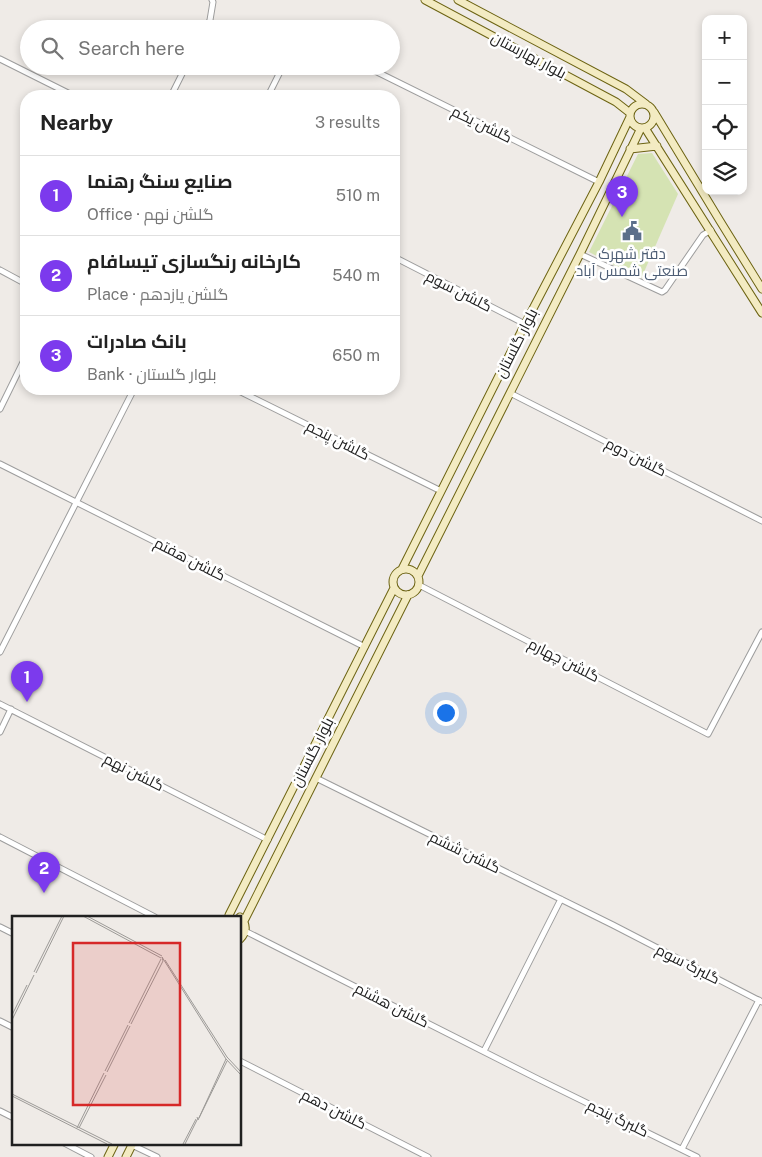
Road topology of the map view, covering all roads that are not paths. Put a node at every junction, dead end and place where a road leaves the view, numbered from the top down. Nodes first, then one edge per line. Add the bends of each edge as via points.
1 (212, 0) edge
2 (425, 0) edge
3 (458, 0) edge
4 (210, 20) edge
5 (0, 59) edge
6 (20, 69) edge
7 (32, 75) edge
8 (182, 75) edge
9 (278, 75) edge
10 (383, 75) edge
11 (62, 90) edge
12 (174, 90) edge
13 (271, 90) edge
14 (646, 104) junction
15 (654, 112) junction
16 (630, 115) junction
17 (643, 128) junction
18 (657, 146) junction
19 (630, 149) junction
20 (614, 151) junction
21 (626, 158) junction
22 (598, 182) junction
23 (711, 230) junction
24 (580, 254) junction
25 (400, 261) edge
26 (0, 270) edge
27 (20, 281) edge
28 (762, 289) edge
29 (762, 313) edge
30 (525, 324) junction
31 (20, 368) edge
32 (510, 393) junction
33 (131, 395) edge
34 (247, 395) edge
35 (0, 409) edge
36 (0, 464) edge
37 (440, 491) junction
38 (77, 503) junction
39 (762, 521) edge
40 (402, 569) junction
41 (418, 576) junction
42 (419, 585) junction
43 (394, 588) junction
44 (408, 595) junction
45 (762, 632) edge
46 (365, 647) junction
47 (0, 652) edge
48 (0, 704) edge
49 (11, 710) junction
50 (0, 732) edge
51 (316, 778) junction
52 (0, 837) edge
53 (268, 840) junction
54 (561, 899) junction
55 (153, 916) edge
56 (227, 916) edge
57 (241, 919) edge
58 (613, 925) joint
59 (0, 927) edge
60 (245, 931) junction
61 (12, 933) edge
62 (241, 938) edge
63 (760, 1001) edge
64 (0, 1021) edge
65 (12, 1027) edge
66 (484, 1051) junction
67 (241, 1062) edge
68 (538, 1078) joint
69 (0, 1111) edge
70 (12, 1117) edge
71 (66, 1144) edge
72 (114, 1144) edge
73 (133, 1144) edge
74 (682, 1149) junction
75 (91, 1157) edge
76 (108, 1157) edge
77 (126, 1157) edge
78 (157, 1157) edge
79 (428, 1157) edge
80 (697, 1157) edge

1 - 4 street
2 - 16 street, بلوار بهارستان via 616,102
3 - 14 street, بلوار بهارستان via 626,90
5 - 6 street
7 - 11 street
8 - 12 street
9 - 13 street
10 - 22 street, گلشن یکم
14 - 15 street
14 - 16 street via 635,106
15 - 17 street via 652,123
15 - 28 street
16 - 17 street via 634,125
16 - 20 street, بلوار گلستان
17 - 18 street
17 - 19 street, بلوار گلستان
18 - 19 street
18 - 23 street
19 - 21 street, بلوار گلستان
20 - 21 street
20 - 22 street, بلوار گلستان
21 - 24 street, بلوار گلستان
22 - 30 street, بلوار گلستان
23 - 24 street via 703,234 662,292
23 - 29 street
24 - 32 street, بلوار گلستان
25 - 30 street, گلشن سوم
26 - 27 street
30 - 37 street, بلوار گلستان
31 - 35 street
32 - 39 street, گلشن دوم
32 - 41 street, بلوار گلستان
33 - 38 street
34 - 37 street, گلشن پنجم
36 - 38 street, گلشن هفتم
37 - 40 street, بلوار گلستان
38 - 46 street, گلشن هفتم
38 - 47 street
40 - 41 street via 410,569
40 - 43 street via 393,579
41 - 42 street
42 - 44 street
42 - 45 street, گلشن چهارم via 708,734
43 - 44 street via 400,594
43 - 46 street, بلوار گلستان
44 - 51 street, بلوار گلستان
46 - 53 street, بلوار گلستان
48 - 49 street, گلشن نهم
49 - 50 street
49 - 53 street, گلشن نهم
51 - 54 street, گلشن ششم
51 - 57 street, بلوار گلستان
52 - 55 street
53 - 56 street, بلوار گلستان
54 - 58 street, گلشن ششم
54 - 66 street
57 - 60 street via 246,926
58 - 63 street, گلبرگ سوم
59 - 61 street
60 - 62 street
60 - 66 street, گلشن هشتم
63 - 74 street
64 - 65 street
66 - 68 street, گلشن هشتم
67 - 79 street, گلشن دهم
68 - 74 street, گلبرگ پنجم
69 - 70 street
71 - 75 street
72 - 76 street
73 - 77 street
73 - 78 street
74 - 80 street, گلبرگ پنجم

